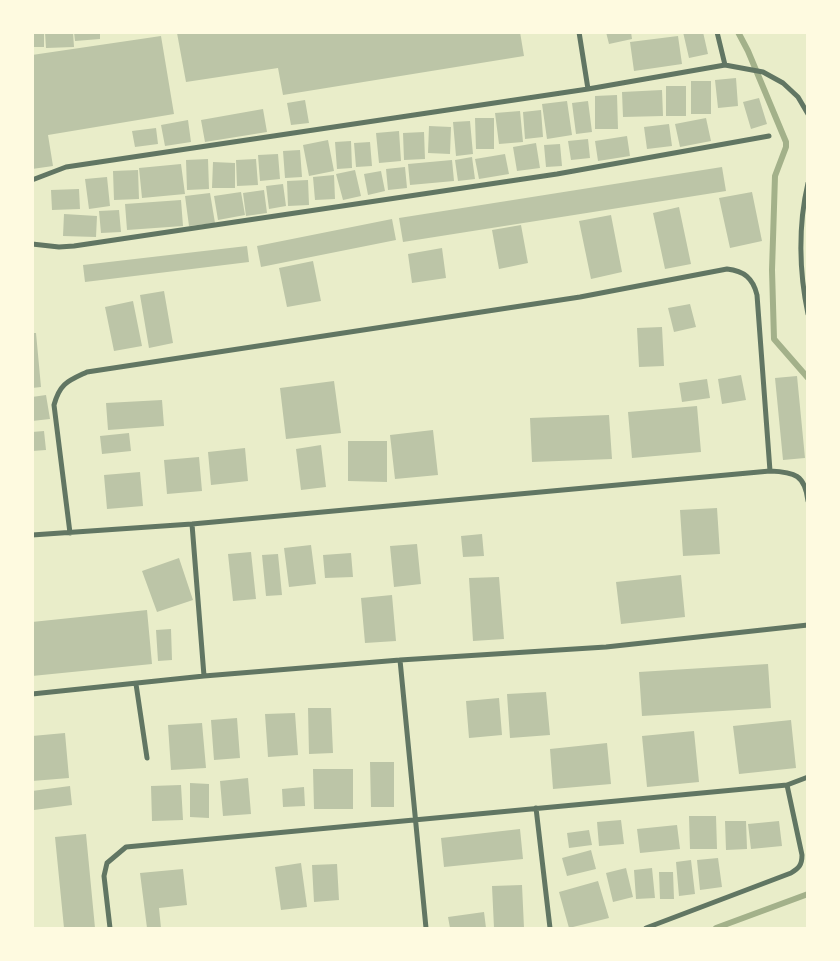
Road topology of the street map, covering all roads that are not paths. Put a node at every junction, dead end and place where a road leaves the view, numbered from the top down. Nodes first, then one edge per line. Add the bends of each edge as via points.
1 (579, 32) edge
2 (717, 32) edge
3 (725, 65) junction
4 (588, 89) junction
5 (808, 114) edge
6 (768, 136) dead end
7 (32, 180) edge
8 (808, 183) edge
9 (32, 244) edge
10 (808, 314) edge
11 (770, 471) junction
12 (808, 501) edge
13 (192, 524) junction
14 (70, 533) junction
15 (32, 535) edge
16 (808, 625) edge
17 (400, 660) junction
18 (204, 676) junction
19 (136, 684) junction
20 (32, 694) edge
21 (146, 758) dead end
22 (808, 777) edge
23 (788, 785) junction
24 (536, 808) junction
25 (416, 819) junction
26 (110, 928) edge
27 (426, 928) edge
28 (550, 928) edge
29 (646, 928) edge

1 - 4 street
2 - 3 street
3 - 4 street
3 - 5 street via 763,72 783,83 798,97
4 - 7 street via 66,167
6 - 9 street via 557,174 74,246
8 - 10 street via 800,243
11 - 12 street via 797,476 803,482
11 - 13 street
11 - 14 street via 757,295 751,279 737,270 727,269 580,297 87,372 67,381 58,392 54,405
13 - 14 street
13 - 18 street
14 - 15 street
16 - 17 street via 606,647
17 - 18 street
17 - 25 street
18 - 19 street
19 - 20 street
19 - 21 street
22 - 23 street
23 - 24 street
23 - 29 street via 802,855 798,869
24 - 25 street
24 - 28 street
25 - 26 street via 126,847 108,863 104,876
25 - 27 street

